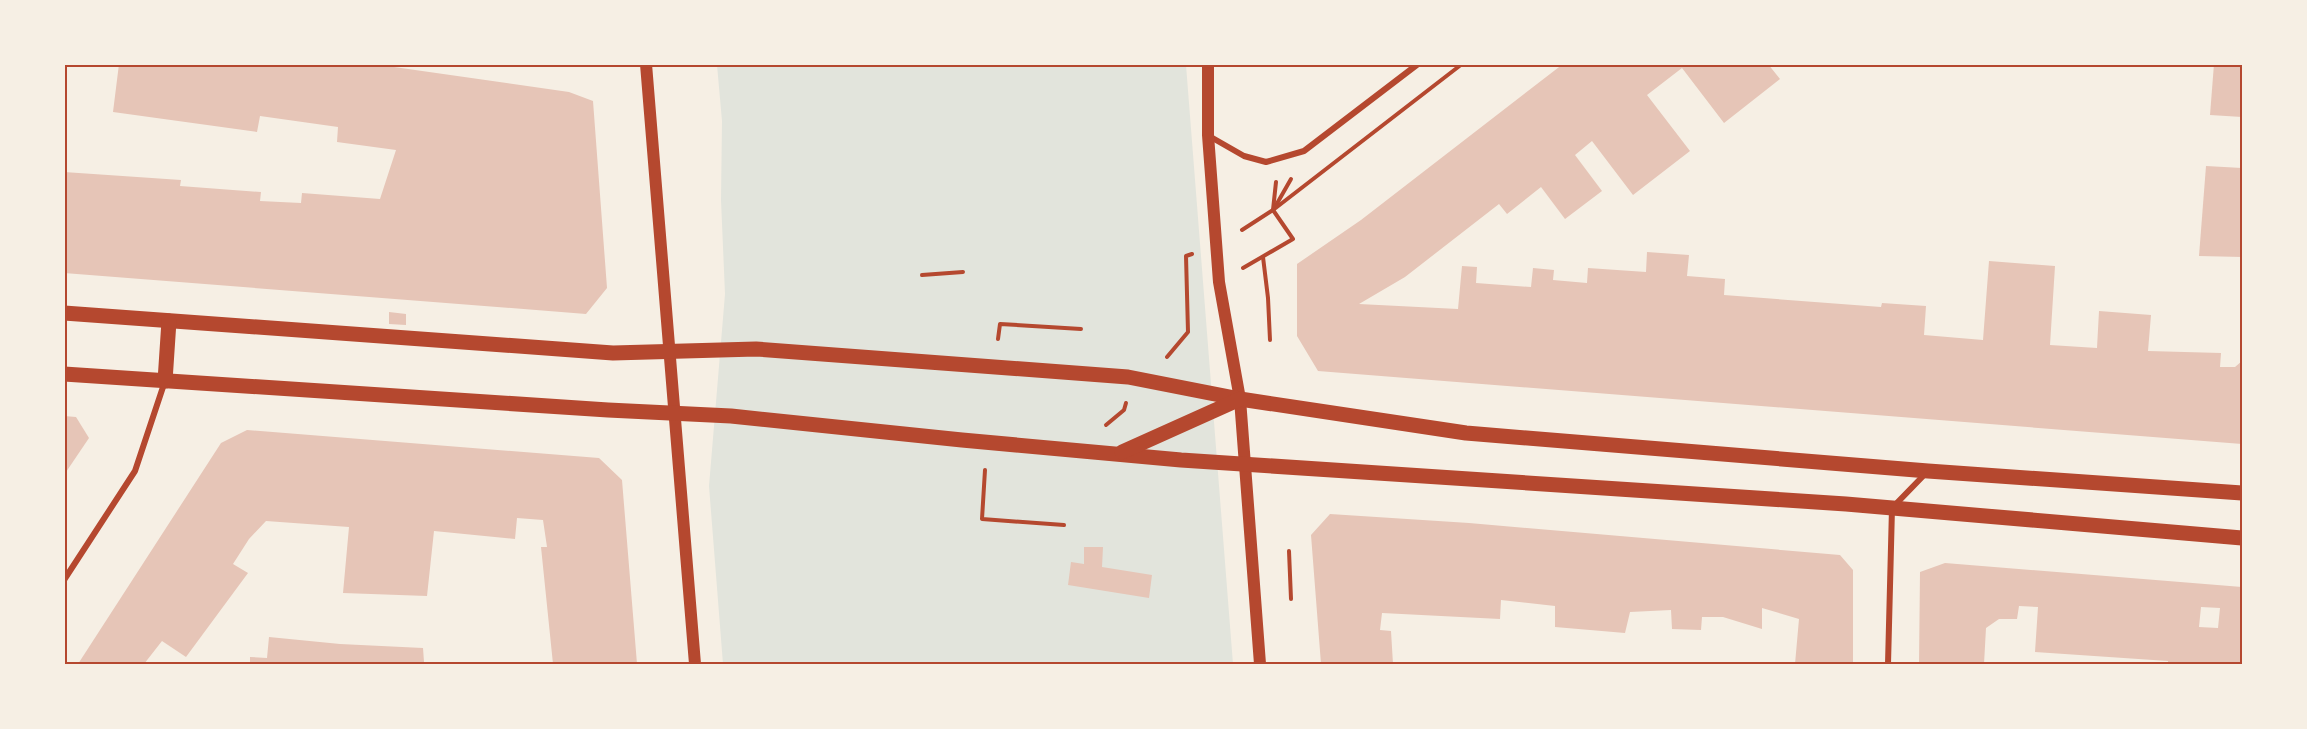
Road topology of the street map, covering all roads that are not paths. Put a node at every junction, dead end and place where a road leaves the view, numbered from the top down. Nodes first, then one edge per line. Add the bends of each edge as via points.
1 (646, 64) edge
2 (1208, 64) edge
3 (1418, 64) edge
4 (1208, 135) junction
5 (64, 313) edge
6 (169, 321) junction
7 (669, 351) junction
8 (64, 374) edge
9 (165, 381) junction
10 (1240, 399) junction
11 (674, 412) junction
12 (1119, 453) junction
13 (1245, 465) junction
14 (1928, 471) junction
15 (2242, 493) edge
16 (1892, 508) junction
17 (2242, 538) edge
18 (64, 580) edge
19 (694, 664) edge
20 (1260, 664) edge
21 (1888, 664) edge

1 - 7 main road
2 - 4 main road
3 - 4 street via 1304,151 1266,162 1244,156
4 - 10 main road via 1220,282
5 - 6 main road
6 - 7 main road via 613,353
6 - 9 main road
7 - 10 main road via 756,349 1128,377
7 - 11 main road
8 - 9 main road
9 - 11 main road via 608,411
9 - 18 street via 135,471
10 - 12 main road
10 - 13 main road
10 - 14 main road via 1466,433
11 - 12 main road
11 - 19 main road
12 - 13 main road
13 - 16 main road
13 - 20 main road
14 - 15 main road
14 - 16 street
16 - 17 main road
16 - 21 street

